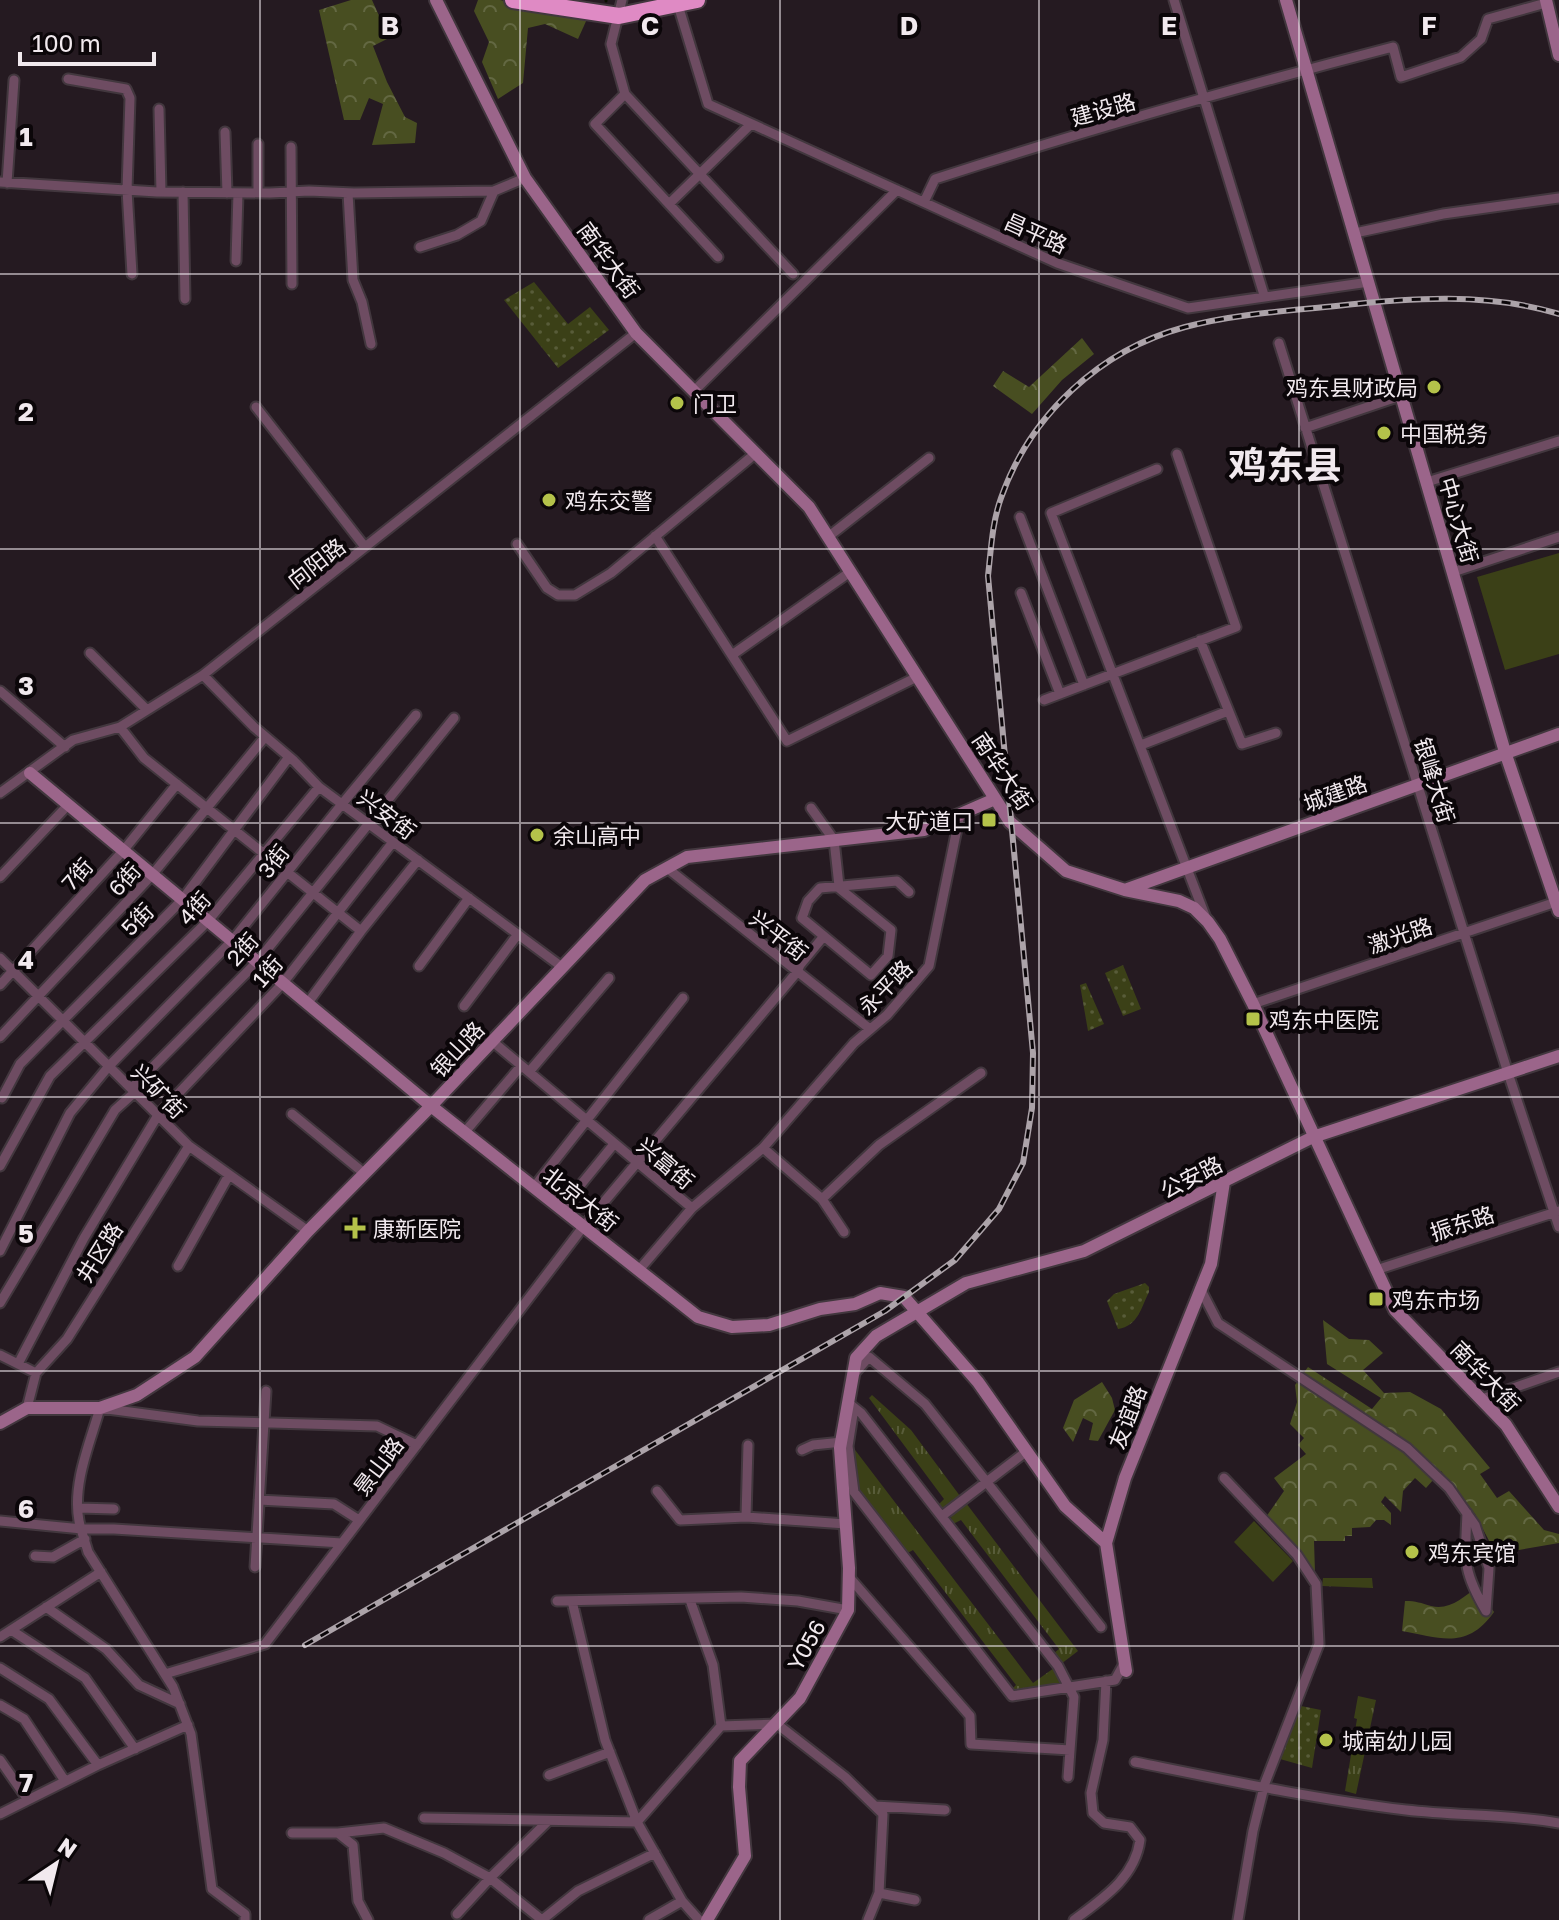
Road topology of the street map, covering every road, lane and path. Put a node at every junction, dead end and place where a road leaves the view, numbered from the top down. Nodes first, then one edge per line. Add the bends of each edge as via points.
1 (436, 0) edge
2 (513, 0) edge
3 (697, 0) edge
4 (1174, 0) edge
5 (1286, 0) edge
6 (1546, 1) edge
7 (676, 2) edge
8 (621, 8) edge
9 (1559, 55) edge
10 (1307, 69) junction
11 (68, 79) dead end
12 (14, 80) dead end
13 (625, 94) junction
14 (1204, 99) junction
15 (159, 109) dead end
16 (751, 124) junction
17 (225, 132) dead end
18 (258, 144) dead end
19 (291, 147) dead end
20 (700, 174) junction
21 (525, 178) junction
22 (4, 183) edge
23 (127, 190) junction
24 (897, 190) junction
25 (494, 191) junction
26 (161, 192) junction
27 (183, 192) junction
28 (291, 192) junction
29 (227, 193) junction
30 (238, 193) junction
31 (258, 193) junction
32 (348, 193) junction
33 (1559, 198) edge
34 (924, 202) junction
35 (669, 204) junction
36 (1355, 233) junction
37 (420, 247) dead end
38 (718, 257) dead end
39 (236, 261) dead end
40 (132, 274) dead end
41 (793, 274) dead end
42 (1369, 282) junction
43 (292, 284) dead end
44 (1264, 295) junction
45 (185, 299) dead end
46 (636, 333) junction
47 (1279, 343) dead end
48 (371, 344) dead end
49 (694, 391) junction
50 (1403, 395) junction
51 (256, 407) dead end
52 (1305, 428) junction
53 (1559, 441) edge
54 (756, 453) junction
55 (1177, 454) dead end
56 (929, 458) dead end
57 (1157, 469) dead end
58 (1427, 482) junction
59 (1020, 517) dead end
60 (655, 536) junction
61 (828, 537) junction
62 (1559, 537) edge
63 (517, 544) dead end
64 (365, 547) junction
65 (850, 572) junction
66 (1453, 572) junction
67 (1021, 593) dead end
68 (1200, 640) junction
69 (90, 653) dead end
70 (732, 655) junction
71 (1114, 674) junction
72 (203, 675) junction
73 (917, 677) junction
74 (1084, 685) junction
75 (0, 691) edge
76 (1060, 694) junction
77 (1044, 700) dead end
78 (147, 710) junction
79 (1228, 711) junction
80 (416, 715) dead end
81 (454, 718) dead end
82 (120, 727) junction
83 (1276, 733) dead end
84 (1559, 734) edge
85 (265, 737) junction
86 (1141, 745) junction
87 (65, 747) junction
88 (1505, 752) junction
89 (289, 757) junction
90 (30, 773) junction
91 (177, 784) junction
92 (1417, 784) junction
93 (319, 787) junction
94 (0, 793) edge
95 (995, 799) junction
96 (342, 804) junction
97 (68, 805) junction
98 (811, 808) dead end
99 (206, 809) junction
100 (960, 814) junction
101 (369, 824) junction
102 (234, 831) junction
103 (834, 840) junction
104 (393, 842) junction
105 (123, 851) junction
106 (263, 854) junction
107 (418, 860) junction
108 (1188, 867) junction
109 (667, 868) junction
110 (286, 873) junction
111 (152, 875) junction
112 (0, 877) edge
113 (839, 886) junction
114 (1125, 890) junction
115 (909, 892) dead end
116 (313, 893) junction
117 (469, 898) junction
118 (182, 900) junction
119 (1558, 905) edge
120 (338, 913) junction
121 (208, 921) junction
122 (1208, 922) junction
123 (361, 931) junction
124 (1464, 933) junction
125 (518, 934) junction
126 (824, 936) junction
127 (232, 941) junction
128 (0, 958) edge
129 (257, 962) junction
130 (419, 966) dead end
131 (562, 967) junction
132 (13, 971) junction
133 (797, 972) junction
134 (609, 978) dead end
135 (283, 983) junction
136 (0, 985) edge
137 (40, 998) junction
138 (683, 998) dead end
139 (307, 1004) junction
140 (1253, 1004) junction
141 (464, 1006) dead end
142 (63, 1020) junction
143 (870, 1029) junction
144 (0, 1037) edge
145 (492, 1041) junction
146 (86, 1043) junction
147 (1559, 1056) edge
148 (109, 1066) junction
149 (525, 1069) junction
150 (981, 1073) dead end
151 (1508, 1073) junction
152 (134, 1090) junction
153 (2, 1098) edge
154 (431, 1106) junction
155 (292, 1114) dead end
156 (158, 1115) junction
157 (587, 1120) junction
158 (464, 1133) junction
159 (1313, 1137) junction
160 (614, 1144) junction
161 (189, 1146) junction
162 (763, 1148) junction
163 (638, 1164) junction
164 (0, 1166) edge
165 (365, 1174) junction
166 (229, 1175) junction
167 (1224, 1182) junction
168 (534, 1187) junction
169 (822, 1199) junction
170 (692, 1208) junction
171 (561, 1209) junction
172 (1557, 1212) edge
173 (583, 1227) junction
174 (1559, 1227) edge
175 (308, 1231) junction
176 (844, 1232) dead end
177 (0, 1251) edge
178 (178, 1266) dead end
179 (639, 1270) junction
180 (1376, 1270) junction
181 (1200, 1288) junction
182 (0, 1303) edge
183 (919, 1311) junction
184 (0, 1355) edge
185 (856, 1358) joint
186 (18, 1364) junction
187 (1559, 1372) edge
188 (36, 1373) junction
189 (853, 1375) junction
190 (266, 1391) dead end
191 (1482, 1399) junction
192 (851, 1405) junction
193 (27, 1408) junction
194 (100, 1408) junction
195 (263, 1422) junction
196 (0, 1423) edge
197 (842, 1442) junction
198 (417, 1445) junction
199 (748, 1445) dead end
200 (802, 1450) dead end
201 (1027, 1451) junction
202 (1224, 1478) dead end
203 (987, 1482) junction
204 (657, 1491) dead end
205 (259, 1500) junction
206 (1559, 1507) edge
207 (79, 1508) junction
208 (114, 1509) dead end
209 (1467, 1513) junction
210 (942, 1516) junction
211 (746, 1517) junction
212 (359, 1520) junction
213 (0, 1521) edge
214 (846, 1524) junction
215 (83, 1534) junction
216 (257, 1536) junction
217 (342, 1543) junction
218 (1106, 1543) junction
219 (35, 1556) dead end
220 (255, 1567) dead end
221 (101, 1572) junction
222 (849, 1577) junction
223 (690, 1600) junction
224 (557, 1601) dead end
225 (572, 1601) junction
226 (46, 1607) junction
227 (848, 1610) junction
228 (1101, 1627) dead end
229 (11, 1630) junction
230 (0, 1637) edge
231 (1125, 1667) joint
232 (0, 1668) edge
233 (165, 1674) junction
234 (1106, 1681) junction
235 (1070, 1686) junction
236 (180, 1704) junction
237 (0, 1705) edge
238 (777, 1724) junction
239 (188, 1725) junction
240 (721, 1726) junction
241 (135, 1749) junction
242 (1070, 1750) junction
243 (610, 1752) junction
244 (0, 1760) edge
245 (1135, 1762) dead end
246 (98, 1765) junction
247 (549, 1775) dead end
248 (1068, 1777) dead end
249 (65, 1781) junction
250 (1264, 1787) junction
251 (28, 1800) junction
252 (875, 1806) junction
253 (945, 1810) dead end
254 (0, 1814) edge
255 (424, 1818) dead end
256 (548, 1821) junction
257 (637, 1822) junction
258 (1559, 1823) edge
259 (292, 1833) dead end
260 (338, 1833) junction
261 (655, 1853) junction
262 (490, 1878) junction
263 (879, 1893) junction
264 (915, 1900) dead end
265 (682, 1901) junction
266 (457, 1914) dead end
267 (535, 1918) edge
268 (245, 1920) edge
269 (368, 1920) edge
270 (649, 1920) edge
271 (699, 1920) edge
272 (707, 1920) edge
273 (868, 1920) edge
274 (1074, 1920) edge
275 (1238, 1920) edge

1 - 21 street, 南华大街
2 - 8 highway
3 - 7 highway
4 - 14 street
5 - 10 street, 中心大街
6 - 9 street
6 - 10 street, 建设路 via 1488,19 1481,39 1461,57 1401,77 1393,47
7 - 8 highway
7 - 16 street, 昌平路 via 708,104
8 - 13 street via 611,44
10 - 14 street, 建设路
10 - 36 street, 中心大街
11 - 23 street via 126,89
12 - 22 street
13 - 20 street
13 - 35 street via 595,124
14 - 34 street, 建设路 via 935,179
14 - 44 street
15 - 26 street
16 - 20 street
16 - 24 street, 昌平路
17 - 29 street
18 - 31 street
19 - 28 street
20 - 35 street
20 - 41 street
21 - 25 street
21 - 46 street, 南华大街
22 - 23 street
23 - 26 street
23 - 40 street
24 - 34 street, 昌平路
24 - 49 street
25 - 32 street
25 - 37 street via 481,221
26 - 27 street
27 - 29 street
27 - 45 street
28 - 31 street
28 - 32 street
28 - 43 street
29 - 30 street
30 - 31 street
30 - 39 street
32 - 48 street via 353,280
33 - 36 street
34 - 44 street, 昌平路 via 1057,263 1188,308
35 - 38 street
36 - 42 street, 中心大街
42 - 44 street, 昌平路
42 - 50 street, 中心大街
46 - 49 street, 南华大街
46 - 64 street, 向阳路
47 - 52 street, 银峰大街
49 - 54 street, 南华大街
50 - 52 street
50 - 58 street, 中心大街
51 - 64 street
52 - 92 street, 银峰大街
53 - 58 street
54 - 60 street
54 - 61 street, 南华大街 via 809,507
55 - 68 street via 1236,627
56 - 61 street
57 - 71 street via 1051,513
58 - 66 street, 中心大街
59 - 74 street
60 - 63 street via 575,595 558,595 547,588
60 - 70 street
61 - 65 street, 南华大街
62 - 66 street
64 - 72 street, 向阳路
65 - 70 street
65 - 73 street, 南华大街
66 - 88 street, 中心大街
67 - 76 street
68 - 71 street
68 - 79 street
69 - 78 street
70 - 73 street via 787,741
71 - 74 street
71 - 86 street
72 - 78 street, 向阳路
72 - 85 street, 兴安街
73 - 95 street, 南华大街
74 - 76 street
75 - 87 street
76 - 77 street
78 - 82 street, 向阳路
79 - 83 street via 1242,744
79 - 86 street
80 - 96 street, 3街
81 - 101 street, 2街
82 - 87 street, 向阳路
82 - 91 street via 144,758
84 - 88 street, 城建路
85 - 89 street, 兴安街
85 - 99 street, 6街
86 - 108 street
87 - 90 street, 向阳路
88 - 92 street, 城建路
88 - 119 street, 中心大街
89 - 93 street, 兴安街
89 - 102 street, 5街
90 - 94 street, 向阳路
90 - 97 street, 北京大街
91 - 99 street
91 - 105 street, 7街
92 - 108 street, 城建路
92 - 124 street, 银峰大街
93 - 96 street, 兴安街
93 - 106 street, 4街
95 - 100 street, 银山路
95 - 114 street, 南华大街 via 1010,822 1066,871
96 - 101 street, 兴安街
96 - 110 street, 3街
97 - 105 street, 北京大街
97 - 112 street
98 - 103 street
99 - 102 street
99 - 111 street, 6街
100 - 103 street, 银山路 via 924,830
100 - 143 street, 永平路 via 929,966
101 - 104 street, 兴安街
101 - 116 street, 2街
102 - 106 street
102 - 118 street, 5街
103 - 109 street, 银山路 via 687,857
103 - 113 street
104 - 107 street, 兴安街
104 - 120 street, 1街
105 - 111 street, 北京大街
105 - 132 street, 7街
106 - 110 street
106 - 121 street, 4街
107 - 117 street, 兴安街
107 - 123 street
108 - 114 street, 城建路
108 - 122 street
109 - 131 street, 银山路 via 645,880
109 - 133 street, 兴平街
110 - 116 street
110 - 127 street, 3街
111 - 118 street, 北京大街
111 - 137 street, 6街
113 - 115 street via 897,881
113 - 126 street via 820,888 802,918
113 - 126 street via 891,930 888,956 871,975
114 - 122 street, 南华大街 via 1179,901
116 - 120 street
116 - 129 street, 2街
117 - 125 street, 兴安街
117 - 130 street
118 - 121 street, 北京大街
118 - 142 street, 5街
119 - 124 street, 激光路
120 - 123 street
120 - 135 street, 1街
121 - 127 street, 北京大街
121 - 146 street, 4街
122 - 140 street, 南华大街
123 - 139 street
124 - 140 street, 激光路
124 - 151 street, 银峰大街
125 - 131 street, 兴安街
125 - 141 street
126 - 133 street, 景山路
127 - 129 street, 北京大街
127 - 148 street, 3街
128 - 132 street, 兴矿街
129 - 135 street, 北京大街
129 - 152 street, 2街
131 - 145 street, 银山路
132 - 136 street, 7街
132 - 137 street, 兴矿街
133 - 143 street, 兴平街
133 - 163 street, 景山路
134 - 149 street
135 - 139 street, 北京大街
135 - 156 street, 1街
137 - 142 street, 兴矿街
137 - 144 street, 6街
138 - 157 street
139 - 154 street, 北京大街
140 - 159 street, 南华大街
142 - 146 street, 兴矿街
142 - 153 street, 5街 via 20,1064
143 - 162 street, 永平路
145 - 149 street, 兴富街
145 - 154 street, 银山路
146 - 148 street, 兴矿街
146 - 164 street, 4街 via 50,1076
147 - 151 street, 公安路
148 - 152 street, 兴矿街
148 - 177 street, 3街 via 70,1113
149 - 157 street, 兴富街
149 - 158 street
150 - 169 street via 879,1145
151 - 159 street, 公安路
151 - 172 street, 银峰大街
152 - 156 street, 兴矿街
152 - 182 street, 2街 via 115,1110
154 - 158 street, 北京大街
154 - 165 street, 银山路
155 - 165 street
156 - 161 street, 兴矿街
156 - 186 street, 1街 via 84,1238
157 - 160 street, 兴富街
157 - 168 street
158 - 168 street, 北京大街
159 - 167 street, 公安路
159 - 180 street, 南华大街
160 - 163 street, 兴富街
160 - 171 street
161 - 166 street, 兴矿街
161 - 188 street, 井区路 via 67,1339
162 - 169 street
162 - 170 street, 兴富街
163 - 170 street, 兴富街
163 - 173 street, 景山路
165 - 175 street, 银山路
166 - 175 street, 兴矿街
166 - 178 street
167 - 181 street, 友谊路 via 1211,1264
167 - 183 street, 公安路 via 1084,1251 966,1283
168 - 171 street, 北京大街
169 - 176 street
170 - 179 street
171 - 173 street, 北京大街
172 - 174 street, 银峰大街
172 - 180 street, 振东路
173 - 179 street, 北京大街
173 - 198 street, 景山路
175 - 194 street, 银山路 via 195,1357 137,1395
179 - 183 street, 北京大街 via 698,1317 732,1327 769,1325 880,1293 904,1297
180 - 191 street, 南华大街 via 1395,1310
181 - 209 street via 1218,1323 1407,1448
181 - 218 street, 友谊路 via 1125,1478
183 - 185 street, 公安路 via 876,1336
183 - 201 street, 北京大街
184 - 186 street
185 - 189 street, Y056 / Y056
186 - 188 street
187 - 191 street
188 - 193 street
189 - 192 street, Y056 / Y056
189 - 203 street via 869,1357 925,1404
190 - 195 street
191 - 206 street, 南华大街 via 1506,1425
192 - 197 street, Y056 / Y056
192 - 210 street
192 - 235 street via 848,1446 854,1492 1012,1696
193 - 194 street, 银山路
193 - 196 street, 银山路
194 - 195 street via 198,1421
194 - 207 street via 81,1473
195 - 198 street via 377,1426
195 - 205 street
197 - 200 street
197 - 214 street, Y056 / Y056
198 - 212 street, 景山路
199 - 211 street
201 - 203 street
201 - 218 street, 北京大街 via 1065,1506
202 - 250 street via 1297,1555 1316,1584 1319,1644
203 - 210 street
203 - 228 street
204 - 211 street via 680,1520
205 - 212 street via 334,1504
205 - 216 street
207 - 208 street
207 - 215 street
209 - 209 street via 1489,1568 1486,1611 1469,1581
210 - 235 street
211 - 214 street
212 - 217 street, 景山路
213 - 215 street
214 - 222 street, Y056 / Y056
215 - 216 street
215 - 219 street via 53,1557
215 - 221 street
216 - 217 street
216 - 220 street
217 - 233 street, 景山路 via 265,1644
218 - 231 street, 友谊路
221 - 226 street
221 - 233 street
222 - 227 street, Y056 / Y056
222 - 242 street via 970,1716 971,1744
223 - 225 street
223 - 227 street via 759,1598
223 - 240 street via 713,1665
224 - 225 street
225 - 243 street
226 - 229 street
226 - 236 street via 106,1649 139,1685
227 - 238 street, Y056 / Y056 via 800,1698
229 - 230 street
229 - 241 street via 85,1678
231 - 234 street via 1115,1680
232 - 246 street via 49,1699
233 - 236 street
234 - 235 street
234 - 274 street via 1093,1813 1104,1823 1130,1827 1140,1840 1139,1848 1120,1885
235 - 242 street
236 - 239 street
237 - 249 street via 24,1719
238 - 240 street
238 - 252 street
238 - 272 street, Y056 / Y056 via 740,1761 745,1856
239 - 241 street
239 - 268 street via 212,1889 245,1914
240 - 257 street
241 - 246 street
242 - 248 street
243 - 247 street
243 - 257 street
244 - 251 street
245 - 250 street
246 - 249 street
249 - 251 street
250 - 258 street via 1410,1810
250 - 275 street
251 - 254 street
252 - 253 street
252 - 263 street via 883,1814
255 - 256 street
256 - 257 street
256 - 262 street
257 - 261 street
259 - 260 street
260 - 262 street via 384,1828
260 - 269 street via 353,1845 358,1901
261 - 265 street
261 - 267 street via 578,1891 542,1920
262 - 266 street
262 - 267 street
263 - 264 street
263 - 273 street
265 - 270 street
265 - 271 street

